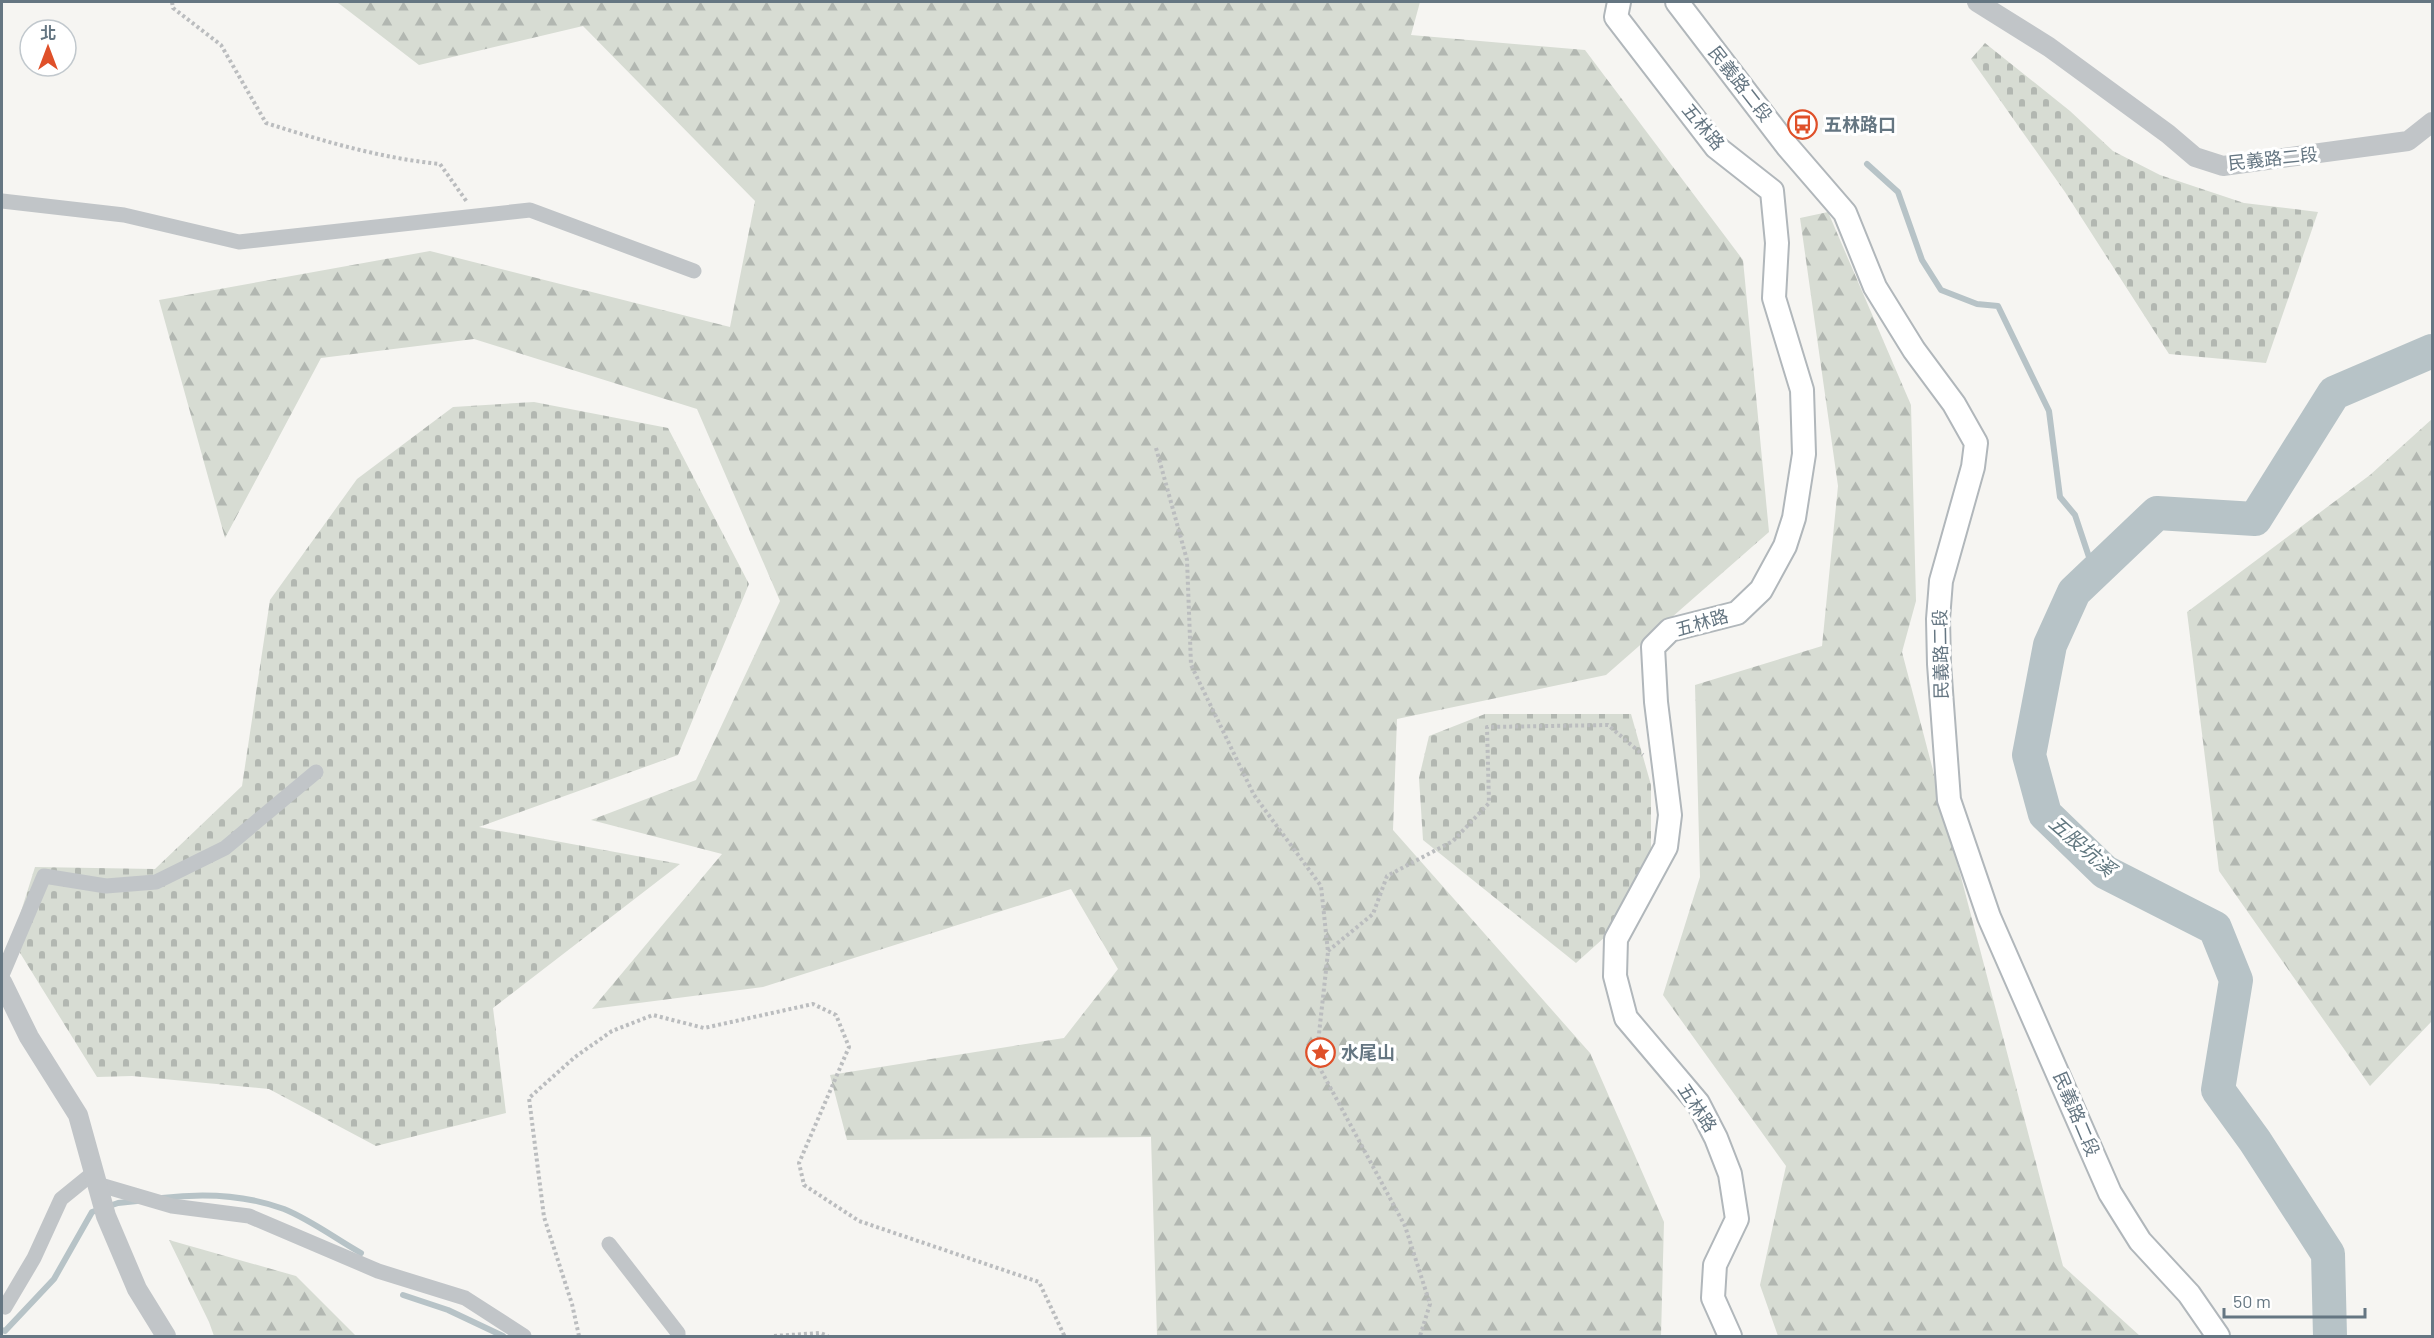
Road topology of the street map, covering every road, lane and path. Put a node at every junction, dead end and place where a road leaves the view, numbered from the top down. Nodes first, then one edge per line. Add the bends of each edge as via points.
1 (172, 2) edge
2 (1619, 2) edge
3 (1677, 2) edge
4 (1977, 2) edge
5 (2433, 122) edge
6 (2, 201) edge
7 (478, 216) junction
8 (694, 271) dead end
9 (1156, 448) dead end
10 (316, 772) dead end
11 (1665, 775) junction
12 (1328, 952) junction
13 (2, 975) edge
14 (2, 982) edge
15 (97, 1183) junction
16 (609, 1244) dead end
17 (2, 1306) edge
18 (165, 1336) edge
19 (524, 1336) edge
20 (579, 1336) edge
21 (678, 1336) edge
22 (774, 1336) edge
23 (828, 1336) edge
24 (1062, 1336) edge
25 (1420, 1336) edge
26 (1730, 1336) edge
27 (2218, 1336) edge

1 - 7 path via 172,8 220,45 266,123 401,160 440,164
2 - 11 main road, 五林路 via 1616,16 1716,147 1772,191 1777,243 1774,298 1802,390 1804,454 1794,518 1785,546 1761,591 1737,613 1670,630 1653,647
3 - 27 main road, 民義路二段 via 1788,147 1845,213 1875,286 1976,443 1941,581 1938,619 1949,800 1989,917 2110,1193 2140,1241 2189,1294
4 - 5 street, 民義路二段 via 2049,47 2195,157 2223,166 2408,141
6 - 7 street via 124,215 239,242
7 - 8 street via 530,210
9 - 12 path via 1187,560 1191,664 1254,795 1321,886
10 - 13 street via 225,848 156,882 106,886 44,876
11 - 12 path via 1608,724 1487,727 1489,803 1453,841 1387,876 1372,915
11 - 26 main road, 五林路 via 1670,815 1666,847 1616,939 1615,976 1626,1018 1698,1103 1730,1174 1737,1219 1715,1266 1713,1298
12 - 25 path via 1316,1061 1405,1226 1430,1304
14 - 15 street via 29,1037 78,1115
15 - 17 street via 61,1199 34,1258 5,1307
15 - 18 street via 136,1289
15 - 19 street via 172,1206 249,1216 378,1271 465,1298
16 - 21 street
20 - 24 path via 544,1217 529,1098 575,1057 612,1031 653,1015 705,1028 813,1004 836,1015 849,1047 799,1163 804,1185 859,1221 1039,1282
22 - 23 path

